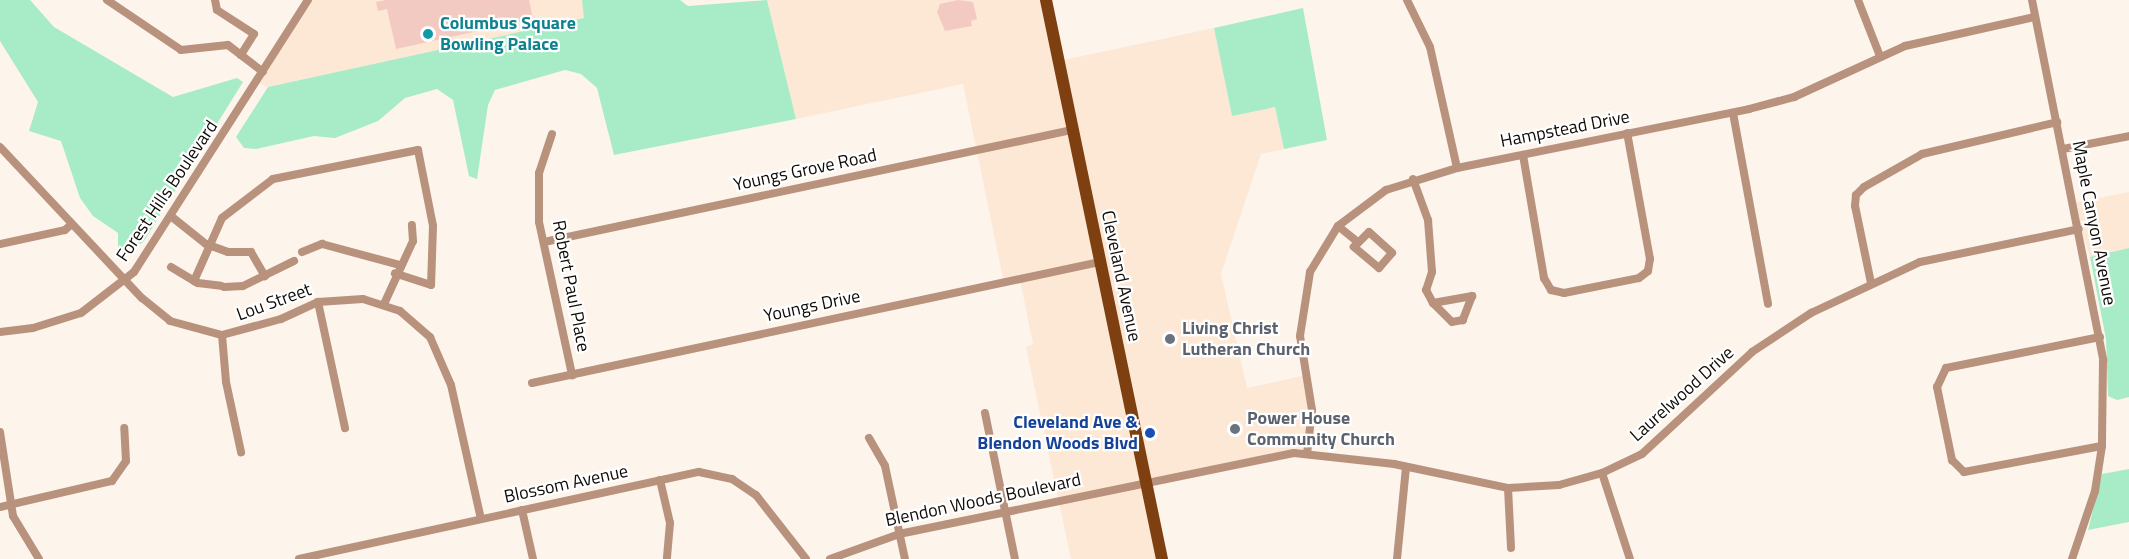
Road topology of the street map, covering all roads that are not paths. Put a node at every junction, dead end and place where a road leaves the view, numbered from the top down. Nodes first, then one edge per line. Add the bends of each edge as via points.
1 (107, 0) edge
2 (215, 0) edge
3 (308, 0) edge
4 (1046, 0) edge
5 (1407, 0) edge
6 (1858, 0) edge
7 (2032, 0) edge
8 (118, 4) edge
9 (2035, 17) junction
10 (241, 55) junction
11 (1880, 57) junction
12 (263, 72) junction
13 (1733, 113) junction
14 (2057, 122) junction
15 (1072, 130) junction
16 (1627, 133) junction
17 (552, 134) dead end
18 (2129, 136) edge
19 (0, 147) edge
20 (2063, 149) junction
21 (1523, 155) junction
22 (1457, 168) junction
23 (1413, 179) junction
24 (172, 217) junction
25 (72, 224) junction
26 (412, 225) dead end
27 (1338, 226) junction
28 (2079, 229) junction
29 (544, 242) junction
30 (1358, 242) dead end
31 (0, 244) edge
32 (208, 245) junction
33 (302, 252) dead end
34 (294, 261) dead end
35 (1100, 262) junction
36 (400, 265) junction
37 (171, 267) dead end
38 (395, 273) junction
39 (265, 276) junction
40 (125, 281) junction
41 (194, 281) junction
42 (1871, 284) junction
43 (318, 302) junction
44 (1433, 303) dead end
45 (384, 304) junction
46 (1768, 304) dead end
47 (0, 332) edge
48 (222, 335) junction
49 (2100, 337) junction
50 (572, 375) junction
51 (532, 383) dead end
52 (985, 413) dead end
53 (124, 428) dead end
54 (345, 428) dead end
55 (0, 432) edge
56 (869, 438) dead end
57 (2102, 446) junction
58 (241, 452) dead end
59 (1306, 454) junction
60 (1406, 467) junction
61 (1602, 473) junction
62 (660, 480) junction
63 (1146, 482) junction
64 (1508, 488) junction
65 (11, 505) junction
66 (0, 507) edge
67 (522, 510) junction
68 (1005, 511) junction
69 (480, 519) junction
70 (899, 534) junction
71 (1511, 548) dead end
72 (323, 556) edge
73 (667, 558) edge
74 (39, 559) edge
75 (299, 559) edge
76 (533, 559) edge
77 (806, 559) edge
78 (830, 559) edge
79 (905, 559) edge
80 (1015, 559) edge
81 (1162, 559) edge
82 (1397, 559) edge
83 (1630, 559) edge
84 (2073, 559) edge

1 - 8 street
2 - 10 street via 217,10 254,34
3 - 12 street, Forest Hills Boulevard
4 - 15 main road, Cleveland Avenue
5 - 22 street via 1430,47
6 - 11 street
7 - 9 street, Maple Canyon Avenue
8 - 10 street via 185,52 228,45
9 - 11 street, Hampstead Drive via 1929,38
9 - 14 street, Maple Canyon Avenue
10 - 12 street
11 - 13 street, Hampstead Drive via 1794,97
12 - 24 street, Forest Hills Boulevard
13 - 16 street, Hampstead Drive
13 - 46 street
14 - 20 street, Maple Canyon Avenue
14 - 42 street via 1922,154 1856,195
15 - 29 street, Youngs Grove Road
15 - 35 main road, Cleveland Avenue
16 - 21 street, Hampstead Drive
16 - 21 street via 1650,259 1648,271 1639,278 1564,293 1551,290 1544,278
17 - 29 street, Robert Paul Place via 539,173
18 - 20 street
19 - 25 street, Lou Street
20 - 28 street, Maple Canyon Avenue
21 - 22 street, Hampstead Drive
22 - 23 street, Hampstead Drive
23 - 27 street, Hampstead Drive via 1376,196
23 - 44 street via 1428,220 1432,272 1426,294
24 - 32 street
24 - 40 street, Forest Hills Boulevard
25 - 31 street via 65,231
25 - 40 street, Lou Street
26 - 36 street via 413,241
27 - 30 street
27 - 59 street, Hampstead Drive via 1310,272 1303,302 1300,336 1312,410
28 - 42 street, Laurelwood Drive via 1920,262
28 - 49 street, Maple Canyon Avenue
29 - 50 street, Robert Paul Place
32 - 38 street via 233,206 273,179 418,150 433,226 431,285
32 - 39 street via 251,252
32 - 41 street
33 - 36 street via 322,244
34 - 39 street
35 - 50 street, Youngs Drive
35 - 63 main road, Cleveland Avenue
36 - 38 street
37 - 41 street
38 - 45 street
39 - 41 street via 243,286 222,287
40 - 47 street, Forest Hills Boulevard via 81,313 33,328
40 - 48 street, Lou Street via 170,321
42 - 61 street, Laurelwood Drive via 1811,312 1752,352 1654,445
43 - 45 street, Lou Street via 363,299
43 - 48 street, Lou Street via 269,323
43 - 54 street
45 - 69 street, Lou Street via 429,337 447,376
48 - 58 street via 226,382
49 - 57 street, Maple Canyon Avenue
49 - 57 street via 1954,366 1941,373 1937,387 1952,460 1958,469 1971,473
50 - 51 street, Youngs Drive
52 - 68 street
53 - 65 street via 126,461 112,481
55 - 65 street
56 - 70 street via 885,466
57 - 84 street, Maple Canyon Avenue via 2095,491
59 - 60 street, Laurelwood Drive
59 - 63 street, Laurelwood Drive via 1254,458
60 - 64 street, Laurelwood Drive
60 - 82 street via 1399,505 1401,548
61 - 64 street, Laurelwood Drive via 1559,485
61 - 83 street
62 - 67 street, Blossom Avenue
62 - 73 street via 670,523
62 - 77 street, Blossom Avenue via 699,472 732,479 756,495
63 - 68 street, Blendon Woods Boulevard
63 - 81 main road, Cleveland Avenue
64 - 71 street
65 - 66 street
65 - 74 street via 31,552
67 - 69 street, Blossom Avenue
67 - 76 street
68 - 70 street, Blendon Woods Boulevard
68 - 80 street
69 - 72 street, Blossom Avenue
70 - 78 street, Blendon Woods Boulevard
70 - 79 street
72 - 75 street, Blossom Avenue

